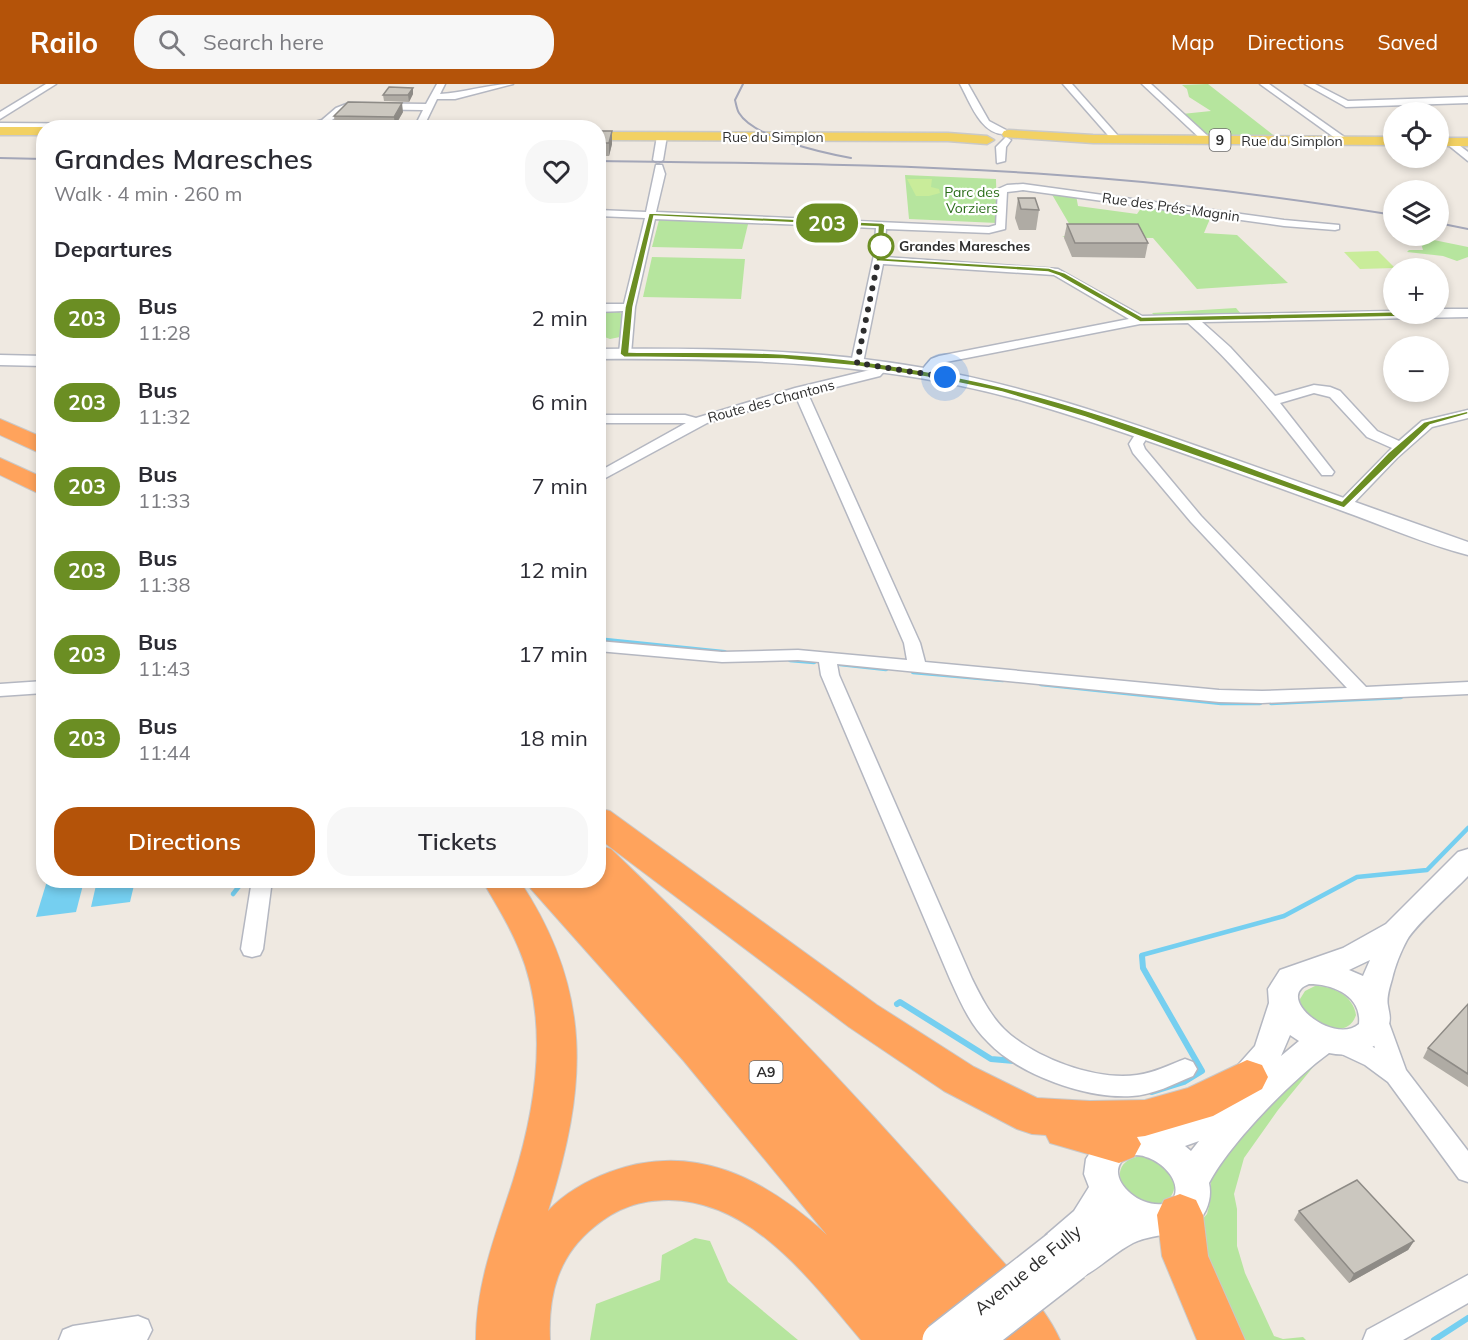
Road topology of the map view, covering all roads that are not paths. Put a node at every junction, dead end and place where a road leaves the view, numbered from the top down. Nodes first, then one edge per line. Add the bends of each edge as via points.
1 (52, 84) edge
2 (441, 84) edge
3 (509, 84) edge
4 (964, 84) edge
5 (1067, 84) edge
6 (1146, 84) edge
7 (1264, 84) edge
8 (1309, 84) edge
9 (434, 97) junction
10 (1468, 100) edge
11 (429, 107) junction
12 (0, 116) edge
13 (329, 120) edge
14 (422, 120) edge
15 (0, 126) edge
16 (36, 126) edge
17 (0, 131) edge
18 (36, 131) edge
19 (1111, 134) junction
20 (606, 136) edge
21 (662, 136) junction
22 (995, 136) junction
23 (1207, 140) junction
24 (1345, 141) junction
25 (1383, 141) edge
26 (1449, 142) edge
27 (1468, 142) edge
28 (1449, 145) edge
29 (1468, 158) edge
30 (1000, 161) dead end
31 (606, 213) edge
32 (651, 214) junction
33 (882, 225) junction
34 (1335, 227) dead end
35 (879, 260) junction
36 (629, 307) junction
37 (606, 308) edge
38 (1449, 313) edge
39 (1468, 313) edge
40 (1383, 315) edge
41 (1140, 320) junction
42 (1192, 320) junction
43 (606, 354) edge
44 (624, 354) junction
45 (0, 360) edge
46 (36, 361) edge
47 (857, 363) junction
48 (882, 367) junction
49 (926, 374) junction
50 (800, 391) junction
51 (1272, 401) junction
52 (1468, 414) edge
53 (606, 419) edge
54 (698, 422) junction
55 (0, 426) edge
56 (1143, 433) junction
57 (0, 442) edge
58 (36, 444) edge
59 (1401, 447) junction
60 (36, 461) edge
61 (0, 465) edge
62 (1327, 472) dead end
63 (606, 474) edge
64 (36, 484) edge
65 (1344, 505) junction
66 (1468, 549) edge
67 (606, 647) edge
68 (827, 658) junction
69 (917, 667) junction
70 (36, 688) edge
71 (1468, 688) edge
72 (0, 690) edge
73 (1360, 692) junction
74 (606, 826) edge
75 (1468, 859) edge
76 (606, 866) edge
77 (261, 888) edge
78 (505, 888) edge
79 (551, 888) edge
80 (593, 888) edge
81 (1396, 932) junction
82 (252, 949) dead end
83 (1312, 972) junction
84 (1283, 1005) junction
85 (1373, 1010) junction
86 (1332, 1041) junction
87 (1185, 1069) dead end
88 (1396, 1075) junction
89 (1247, 1077) junction
90 (1032, 1116) junction
91 (1134, 1143) junction
92 (1468, 1171) edge
93 (1106, 1189) junction
94 (1173, 1205) junction
95 (1066, 1256) junction
96 (1468, 1288) edge
97 (138, 1330) dead end
98 (73, 1340) edge
99 (500, 1340) edge
100 (526, 1340) edge
101 (892, 1340) edge
102 (939, 1340) edge
103 (976, 1340) edge
104 (991, 1340) edge
105 (1036, 1340) edge
106 (1221, 1340) edge
107 (1377, 1340) edge

1 - 12 street
2 - 9 street
3 - 9 street
4 - 22 street
5 - 19 street
6 - 23 street
7 - 24 street
8 - 10 street via 1346,104
9 - 11 street
11 - 13 street via 349,106 337,109
11 - 14 street
15 - 16 street
17 - 18 main road
19 - 22 main road, Rue du Simplon / 9
19 - 23 main road, Rue du Simplon / 9
20 - 21 main road, Rue du Simplon / 9
21 - 22 main road, Rue du Simplon / 9
21 - 32 street via 660,174
22 - 30 street
23 - 24 main road, Rue du Simplon / 9
24 - 25 main road, Rue du Simplon / 9
26 - 27 main road
28 - 29 street
31 - 32 street
32 - 33 street
32 - 36 street
33 - 34 street, Rue des Prés-Magnin via 998,229 1002,190 1023,187
33 - 35 street
35 - 41 street via 1049,270
35 - 47 street
36 - 37 street
36 - 44 street
38 - 39 street
40 - 42 street
41 - 42 street
41 - 49 street via 943,359 935,362
42 - 51 street via 1226,350
43 - 44 main road
44 - 47 main road via 752,355
45 - 46 main road
47 - 48 main road
48 - 49 main road
48 - 50 street, Route des Chantons via 875,373
49 - 56 main road via 1034,398
50 - 54 street, Route des Chantons
50 - 69 street via 912,643
51 - 59 street via 1314,389 1325,390 1335,394 1372,434
51 - 62 street
52 - 59 street via 1427,423
53 - 54 street
54 - 63 street, Route des Chantons
55 - 58 highway
56 - 65 main road
56 - 73 street via 1136,444 1138,450 1197,519
57 - 60 highway
59 - 65 street
61 - 64 highway
65 - 66 main road
67 - 68 street via 722,657
68 - 69 street
68 - 87 street via 830,675 951,953 981,1016 995,1036 1023,1057 1096,1082 1139,1085
69 - 73 street via 1219,696
70 - 72 street
71 - 73 street
74 - 90 highway via 863,1016 959,1079
75 - 81 main road
76 - 105 highway, A9 via 736,995 815,1082 910,1188
77 - 82 street
78 - 99 highway via 523,914 543,959 555,1010 558,1065 554,1108 543,1155 503,1284
79 - 102 highway via 738,1094
80 - 104 highway, A9 via 793,1102
81 - 83 main road via 1353,956
81 - 85 main road via 1377,978
83 - 84 main road via 1299,974 1286,983
83 - 85 main road via 1348,981 1365,995
84 - 86 main road via 1298,1026
84 - 89 main road via 1274,1040
85 - 86 main road via 1374,1026 1367,1035 1355,1041
85 - 88 street
86 - 88 street via 1373,1058
86 - 94 main road via 1288,1069 1233,1123
88 - 92 street
89 - 90 highway via 1198,1103 1145,1118
89 - 91 main road via 1202,1123 1189,1130
90 - 91 highway via 1075,1133
91 - 93 main road via 1106,1155 1102,1165
91 - 94 main road via 1161,1146 1185,1165
93 - 94 main road via 1125,1211
93 - 95 main road, Avenue de Fully
94 - 95 main road, Avenue de Fully
94 - 106 highway via 1185,1256
95 - 102 main road, Avenue de Fully, bridge
95 - 103 main road, Avenue de Fully, bridge
96 - 107 street
97 - 98 street
100 - 101 highway via 525,1304 530,1282 559,1231 577,1213 606,1194 640,1182 664,1179 713,1184 759,1208 804,1244

